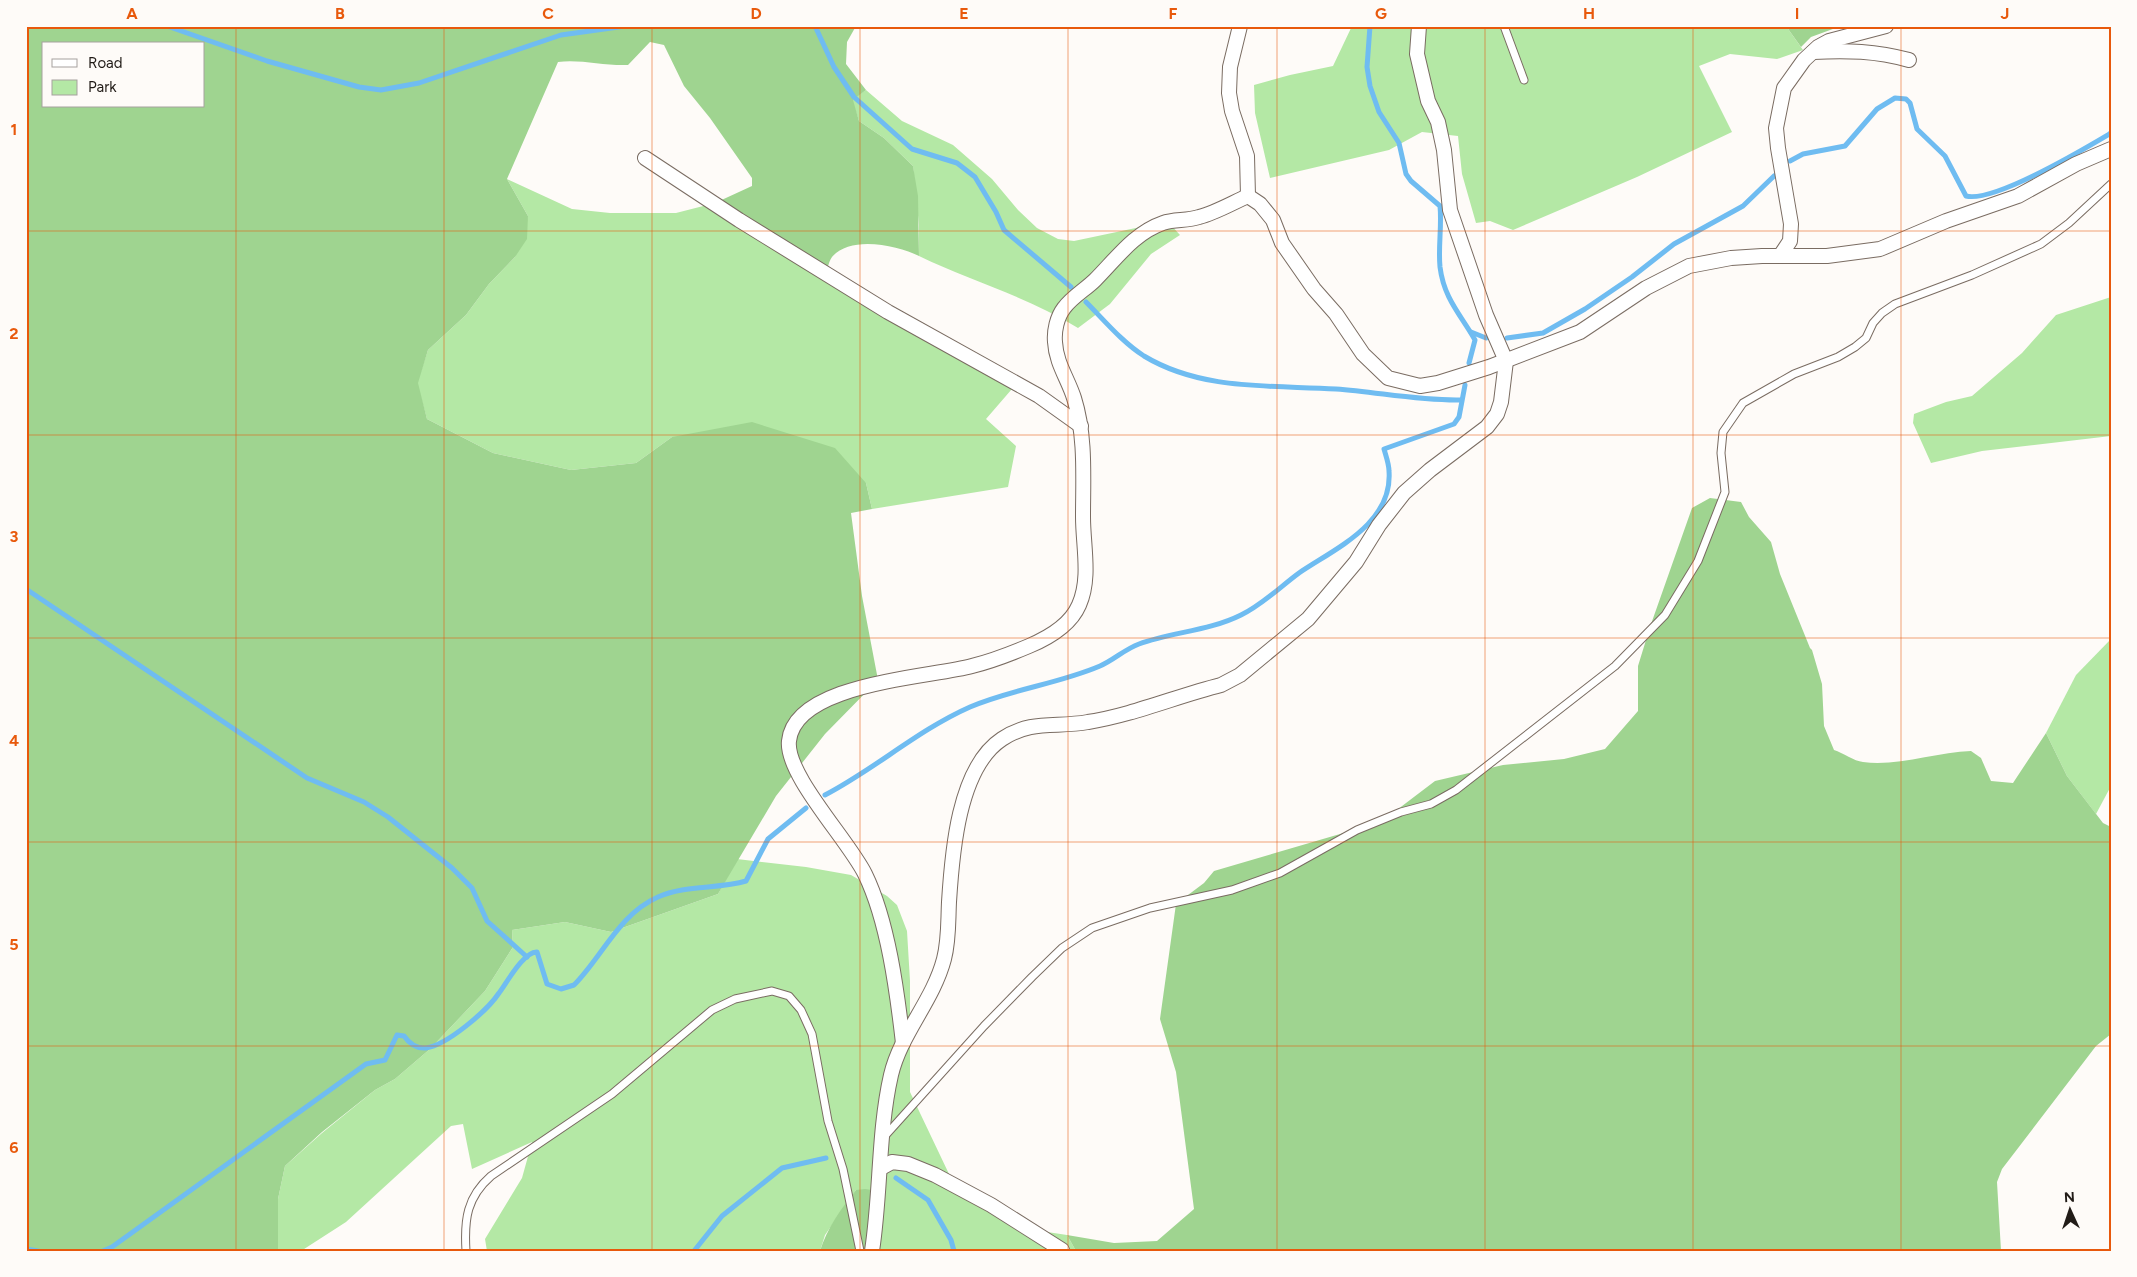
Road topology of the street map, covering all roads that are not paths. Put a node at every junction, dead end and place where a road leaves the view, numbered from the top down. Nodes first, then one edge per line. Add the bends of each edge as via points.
1 (1240, 26) edge
2 (1419, 26) edge
3 (1504, 26) edge
4 (1886, 26) edge
5 (1812, 52) junction
6 (1909, 60) dead end
7 (1524, 80) dead end
8 (2111, 149) edge
9 (645, 158) dead end
10 (2111, 184) edge
11 (1248, 196) junction
12 (1780, 256) junction
13 (1506, 360) junction
14 (1081, 426) junction
15 (903, 1043) junction
16 (884, 1137) junction
17 (881, 1168) junction
18 (1062, 1250) edge
19 (466, 1251) edge
20 (860, 1251) edge
21 (872, 1251) edge

1 - 11 street via 1230,67 1229,93 1247,156
2 - 13 street via 1417,54 1444,150 1450,210 1486,315
3 - 7 lane
4 - 5 street via 1829,41
5 - 6 street via 1863,50
5 - 12 street via 1784,88 1776,128 1791,224 1790,240
8 - 12 street via 2018,196 1880,249 1826,256
9 - 14 street via 888,312 1039,396
10 - 16 lane via 2041,244 1896,304 1882,313 1866,338 1855,347 1794,374 1744,403 1723,432 1721,453 1725,492 1698,561 1665,615 1614,666 1456,790 1431,804 1357,830 1280,873 1232,890 1150,908 1092,928 1062,948 1032,977
11 - 13 street via 1260,204 1272,220 1282,243 1362,354 1388,378 1420,386
11 - 14 street via 1197,218 1163,223 1145,232 1064,308 1057,321 1054,340
12 - 13 street via 1731,258 1689,266 1646,288 1580,332
13 - 15 street via 1501,402 1487,427 1404,493 1324,602 1240,675 1221,685 1086,723 1038,724 1019,729 985,753 971,779 961,813 952,865 944,960 935,985
14 - 15 street via 1086,576 1079,605 1071,617 1057,631 1010,654 972,666 844,692 803,712 792,728 788,743 792,759 810,793 865,874 879,912 898,994
15 - 16 street via 891,1074
16 - 17 street
17 - 18 street via 892,1162 908,1164 935,1175 991,1205
17 - 21 street
19 - 20 lane via 470,1201 477,1188 491,1176 612,1094 712,1010 736,999 772,991 789,996 801,1010 812,1034 828,1121 843,1169

